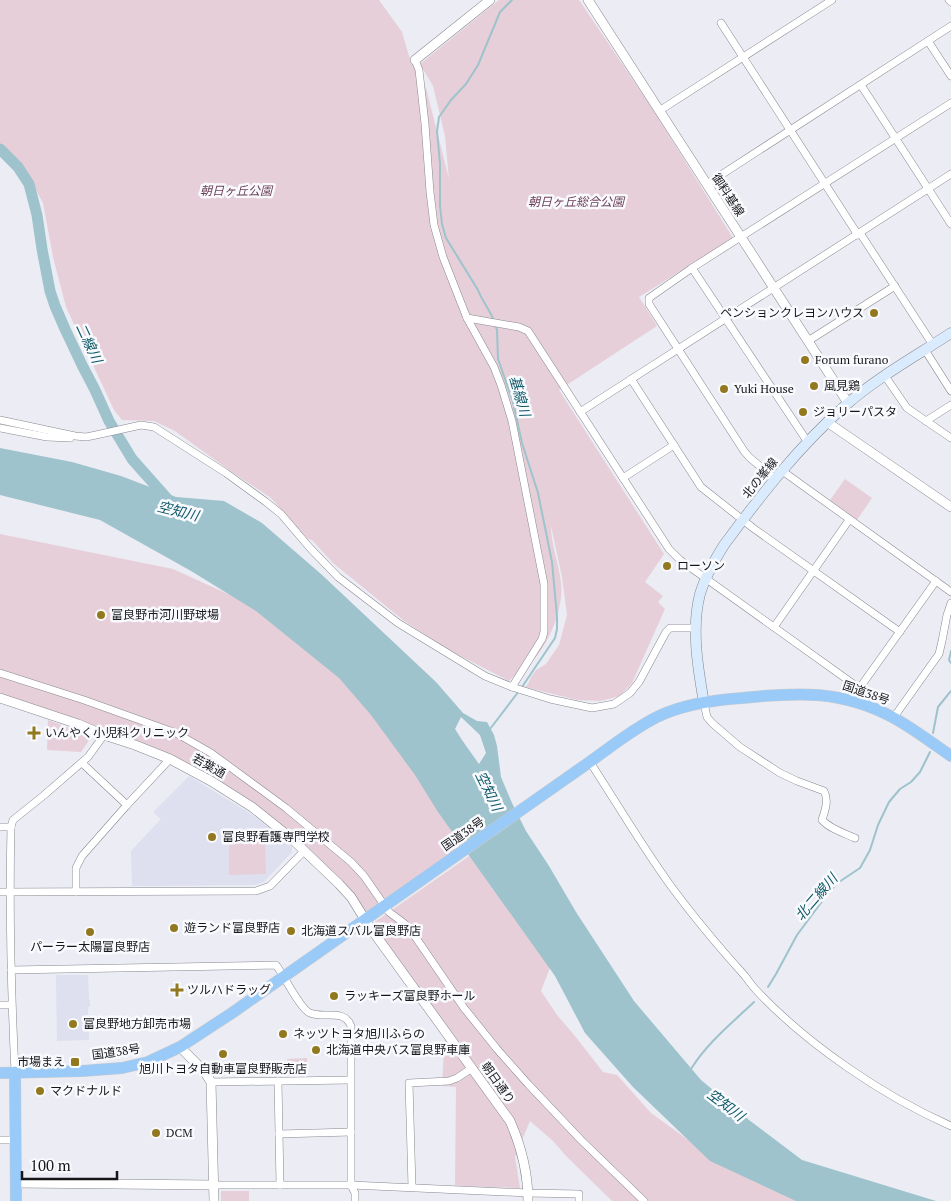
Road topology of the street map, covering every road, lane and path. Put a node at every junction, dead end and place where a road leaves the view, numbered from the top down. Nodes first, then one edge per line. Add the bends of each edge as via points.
1 (490, 0) edge
2 (588, 0) edge
3 (832, 0) edge
4 (721, 23) dead end
5 (951, 26) edge
6 (928, 41) junction
7 (743, 57) junction
8 (415, 60) joint
9 (951, 76) edge
10 (861, 85) junction
11 (951, 103) edge
12 (659, 111) junction
13 (790, 130) junction
14 (895, 138) junction
15 (951, 174) edge
16 (825, 183) junction
17 (707, 184) junction
18 (928, 189) junction
19 (951, 224) edge
20 (859, 234) junction
21 (741, 237) junction
22 (692, 268) junction
23 (895, 286) junction
24 (773, 287) junction
25 (467, 318) junction
26 (725, 319) junction
27 (951, 333) edge
28 (808, 342) junction
29 (929, 348) junction
30 (678, 349) junction
31 (885, 376) junction
32 (631, 380) junction
33 (951, 391) edge
34 (848, 403) junction
35 (951, 405) edge
36 (580, 412) junction
37 (0, 420) edge
38 (926, 421) junction
39 (827, 422) junction
40 (0, 428) edge
41 (76, 436) junction
42 (951, 438) edge
43 (808, 441) junction
44 (674, 445) junction
45 (778, 475) junction
46 (623, 478) junction
47 (951, 507) edge
48 (743, 520) junction
49 (850, 520) junction
50 (813, 571) junction
51 (706, 578) junction
52 (936, 581) junction
53 (951, 592) edge
54 (951, 603) edge
55 (774, 627) junction
56 (696, 628) junction
57 (900, 632) junction
58 (0, 673) edge
59 (512, 687) junction
60 (860, 688) junction
61 (0, 698) edge
62 (851, 700) junction
63 (704, 703) junction
64 (894, 717) junction
65 (104, 735) junction
66 (951, 756) edge
67 (170, 760) junction
68 (82, 763) junction
69 (586, 765) junction
70 (127, 805) junction
71 (0, 827) edge
72 (11, 827) junction
73 (855, 838) dead end
74 (305, 850) junction
75 (0, 892) edge
76 (9, 892) junction
77 (76, 892) junction
78 (387, 904) junction
79 (365, 919) junction
80 (10, 970) junction
81 (284, 976) junction
82 (0, 1006) edge
83 (11, 1006) junction
84 (180, 1047) junction
85 (472, 1068) junction
86 (0, 1072) edge
87 (15, 1072) junction
88 (350, 1080) junction
89 (278, 1081) junction
90 (211, 1082) junction
91 (951, 1126) edge
92 (351, 1132) junction
93 (279, 1134) junction
94 (0, 1140) edge
95 (16, 1140) junction
96 (16, 1183) junction
97 (351, 1184) junction
98 (214, 1185) junction
99 (280, 1185) junction
100 (412, 1187) junction
101 (528, 1197) edge
102 (16, 1201) edge
103 (214, 1201) edge
104 (355, 1201) edge
105 (579, 1201) edge
106 (644, 1201) edge

1 - 8 street
2 - 12 street, 御料基線
3 - 7 street
4 - 7 street
5 - 6 street
6 - 9 street
6 - 10 street
7 - 12 street
7 - 13 street
8 - 25 street via 419,70 434,225
10 - 13 street
10 - 14 street
11 - 14 street
12 - 17 street, 御料基線
13 - 16 street
13 - 17 street
14 - 16 street
14 - 18 street
15 - 18 street
16 - 20 street
16 - 21 street
17 - 21 street, 御料基線
18 - 19 street
18 - 20 street
20 - 23 street
20 - 24 street
21 - 22 street
21 - 24 street, 御料基線
22 - 26 street
22 - 30 street via 649,298 649,304
23 - 28 street
23 - 29 street
24 - 26 street
24 - 28 street, 御料基線
25 - 36 street via 519,326 528,331
25 - 59 street via 494,367 512,421 544,584 542,640
26 - 30 street
26 - 43 street
27 - 29 main road, 北の峯線
28 - 34 street, 御料基線
29 - 31 main road, 北の峯線
29 - 33 street
30 - 32 street
30 - 45 street via 744,451
31 - 34 main road, 北の峯線
31 - 38 street via 906,408
32 - 36 street
32 - 44 street
34 - 39 main road, 北の峯線
35 - 38 street
36 - 46 street
37 - 41 street
38 - 42 street
39 - 43 main road, 北の峯線
39 - 47 street
40 - 41 street via 47,437
41 - 59 street via 86,437 141,425 154,427 226,473 281,514 338,577 398,623 485,676
43 - 45 main road, 北の峯線
44 - 46 street
44 - 48 street via 701,487
45 - 48 main road, 北の峯線
45 - 49 street
46 - 51 street via 669,549
48 - 50 street
48 - 51 main road, 北の峯線 via 715,558
49 - 50 street
49 - 52 street
50 - 55 street
50 - 57 street
51 - 55 street
51 - 56 main road, 北の峯線 via 698,603
52 - 53 street
52 - 57 street
54 - 64 street via 939,654
55 - 60 street
56 - 59 street via 670,628 639,682 614,704 592,708
56 - 63 main road, 北の峯線
57 - 60 street
58 - 78 street via 176,733 196,744 321,835 351,862
60 - 62 street
61 - 65 street, 若葉通
62 - 63 highway, 国道38号 via 794,693
62 - 64 highway, 国道38号
63 - 69 highway, 国道38号 via 658,716
63 - 73 street via 707,717 740,747 780,773 824,791 827,803 822,820
64 - 66 highway, 国道38号
65 - 67 street, 若葉通
65 - 68 street
67 - 70 street
67 - 74 street, 若葉通 via 252,807
68 - 70 street
68 - 72 street via 13,820
69 - 78 highway, 国道38号
69 - 91 street via 668,882 756,990 797,1029 835,1058 888,1093
70 - 77 street via 82,856 76,868
71 - 72 street
72 - 76 street
74 - 77 street via 270,886 256,891
74 - 79 street, 若葉通 via 351,897
75 - 76 street
76 - 77 street
76 - 80 street
78 - 79 highway, 国道38号
78 - 106 street via 389,912 414,935 464,1008 503,1056 581,1140
79 - 81 highway, 国道38号
79 - 85 street, 朝日通り
80 - 81 street via 276,965
80 - 83 street
81 - 84 highway, 国道38号
81 - 88 street via 308,1012 340,1015 349,1022
82 - 83 street
83 - 87 street
84 - 87 highway, 国道38号 via 148,1062 122,1068
84 - 90 street
85 - 100 street via 449,1081 409,1083
85 - 101 street, 朝日通り via 510,1122 518,1139 525,1162
86 - 87 highway, 国道38号
87 - 95 highway
88 - 89 street
88 - 92 street
89 - 90 street
89 - 93 street
90 - 98 street
92 - 93 street
92 - 97 street
93 - 99 street
94 - 95 street
95 - 96 highway
96 - 98 street
96 - 102 highway
97 - 99 street
97 - 100 street
97 - 104 street
98 - 99 street
98 - 103 street
100 - 101 street
101 - 105 street via 579,1194

